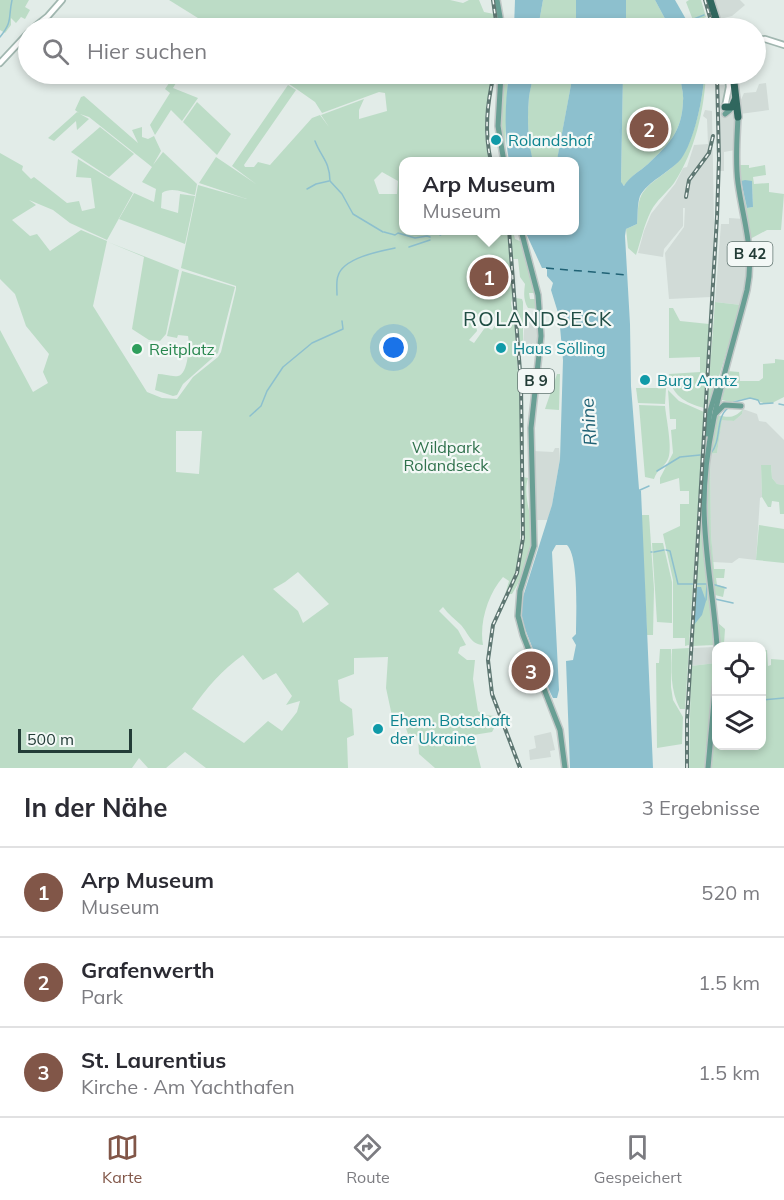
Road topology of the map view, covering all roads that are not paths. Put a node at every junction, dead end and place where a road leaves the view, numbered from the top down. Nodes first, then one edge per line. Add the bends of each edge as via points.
1 (62, 0) edge
2 (497, 0) edge
3 (710, 0) edge
4 (43, 18) edge
5 (500, 18) edge
6 (716, 18) edge
7 (766, 36) edge
8 (769, 40) joint
9 (18, 44) edge
10 (784, 45) edge
11 (0, 63) edge
12 (500, 84) edge
13 (733, 84) edge
14 (733, 84) edge
15 (735, 84) edge
16 (727, 110) joint
17 (738, 121) junction
18 (503, 157) edge
19 (522, 235) edge
20 (727, 364) junction
21 (720, 392) junction
22 (714, 417) junction
23 (706, 464) junction
24 (717, 642) edge
25 (715, 696) edge
26 (565, 768) edge
27 (708, 768) edge

1 - 4 main road
2 - 5 main road
3 - 6 highway
7 - 8 main road
8 - 10 main road
9 - 11 main road
12 - 18 main road via 498,126
13 - 16 highway via 735,103
14 - 17 highway, B 42
15 - 17 highway, B 42
16 - 17 main road via 736,114
17 - 20 main road, B 42 via 737,173 750,261 747,290
19 - 26 main road, B 9 via 541,325 531,428 534,550 520,591 518,616 560,730
20 - 21 main road, B 42
20 - 23 main road via 708,423
21 - 22 main road, B 42
21 - 22 main road via 723,402 741,406 721,406
22 - 23 main road, B 42
23 - 24 main road, B 42 via 705,538
25 - 27 main road

